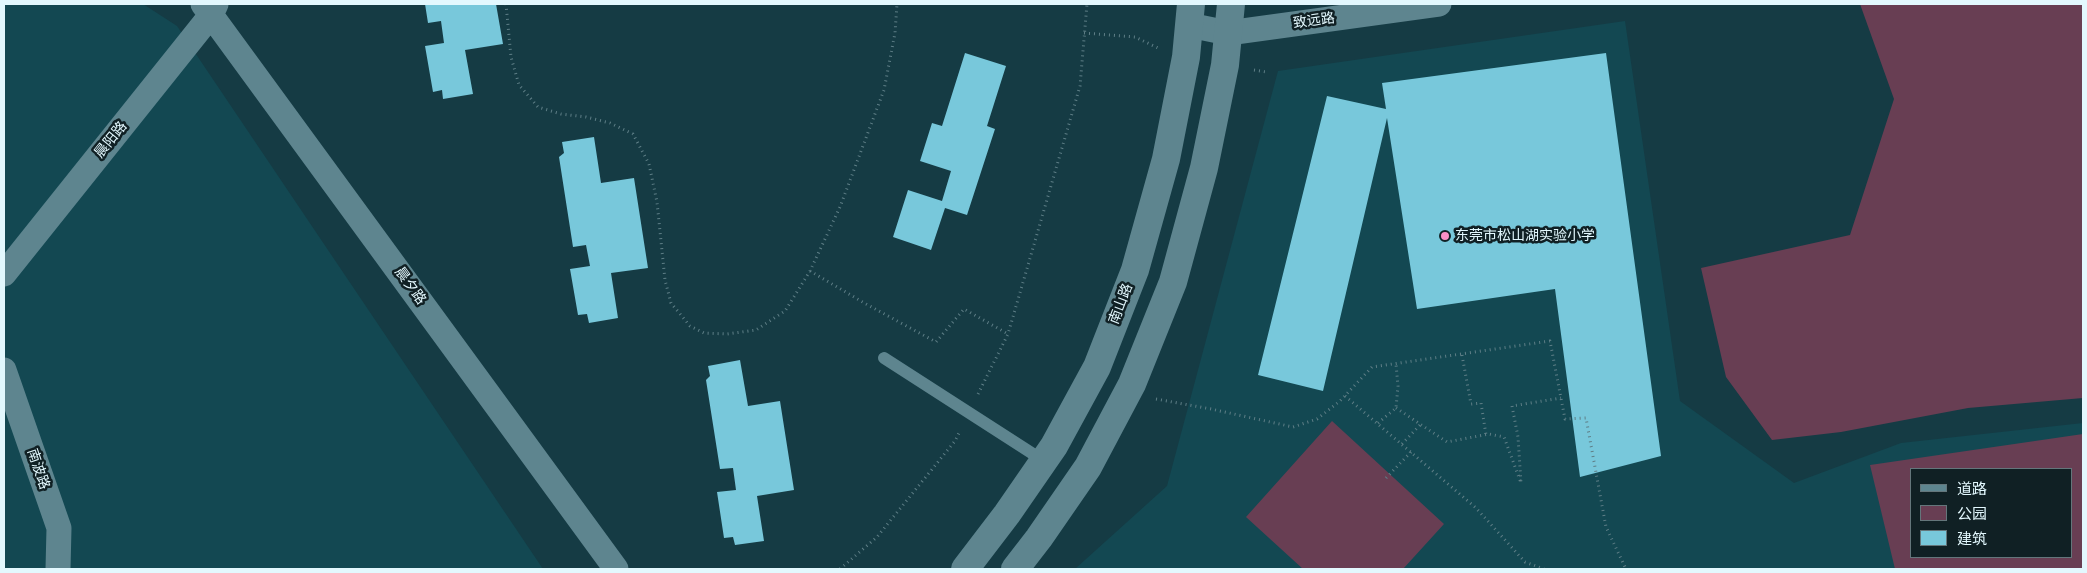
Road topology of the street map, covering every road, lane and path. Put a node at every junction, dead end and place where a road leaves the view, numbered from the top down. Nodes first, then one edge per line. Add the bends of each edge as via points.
1 (506, 4) edge
2 (897, 4) edge
3 (1087, 4) edge
4 (1231, 4) edge
5 (1439, 4) edge
6 (210, 7) edge
7 (1190, 14) edge
8 (1228, 33) junction
9 (810, 270) junction
10 (4, 274) edge
11 (1008, 334) junction
12 (1462, 355) junction
13 (884, 358) dead end
14 (1396, 364) junction
15 (4, 370) edge
16 (1345, 396) junction
17 (1125, 397) junction
18 (1561, 398) junction
19 (1396, 408) junction
20 (969, 412) junction
21 (1378, 423) junction
22 (1420, 425) junction
23 (1486, 435) junction
24 (1402, 444) junction
25 (1411, 452) junction
26 (1044, 461) junction
27 (1386, 478) dead end
28 (58, 569) edge
29 (616, 569) edge
30 (840, 569) edge
31 (965, 569) edge
32 (1015, 569) edge
33 (1544, 569) edge
34 (1626, 569) edge

1 - 9 path via 511,57 519,85 538,107 610,123 634,134 648,164 657,202 670,302 690,326 704,333 756,330 785,311
2 - 9 path via 884,90 840,207
3 - 11 path via 1080,86
4 - 8 main road
5 - 8 street, 致远路
6 - 10 street, 晨阳路
6 - 29 street, 晨夕路
7 - 8 street, 致远路
7 - 26 main road, 南山路 via 1186,57 1166,159 1135,270 1096,367
8 - 17 main road via 1204,168 1172,282
9 - 11 path via 936,342 964,309
11 - 20 path
12 - 14 path
12 - 18 path via 1550,341
12 - 23 path via 1471,404 1482,403
13 - 20 lane
14 - 16 path via 1372,367
14 - 19 path
15 - 28 street, 南波路 via 59,528
16 - 17 path via 1317,419 1293,428 1168,400
16 - 21 path
17 - 32 main road via 1088,467
18 - 23 path via 1512,406 1522,483 1504,437
18 - 34 path via 1565,419 1586,418 1606,527
19 - 21 path
19 - 22 path
20 - 26 lane
20 - 30 path via 955,441 877,537
21 - 24 path
22 - 23 path via 1447,442
22 - 24 path
24 - 25 path
25 - 27 path
25 - 33 path via 1476,508 1525,562
26 - 31 main road, 南山路

